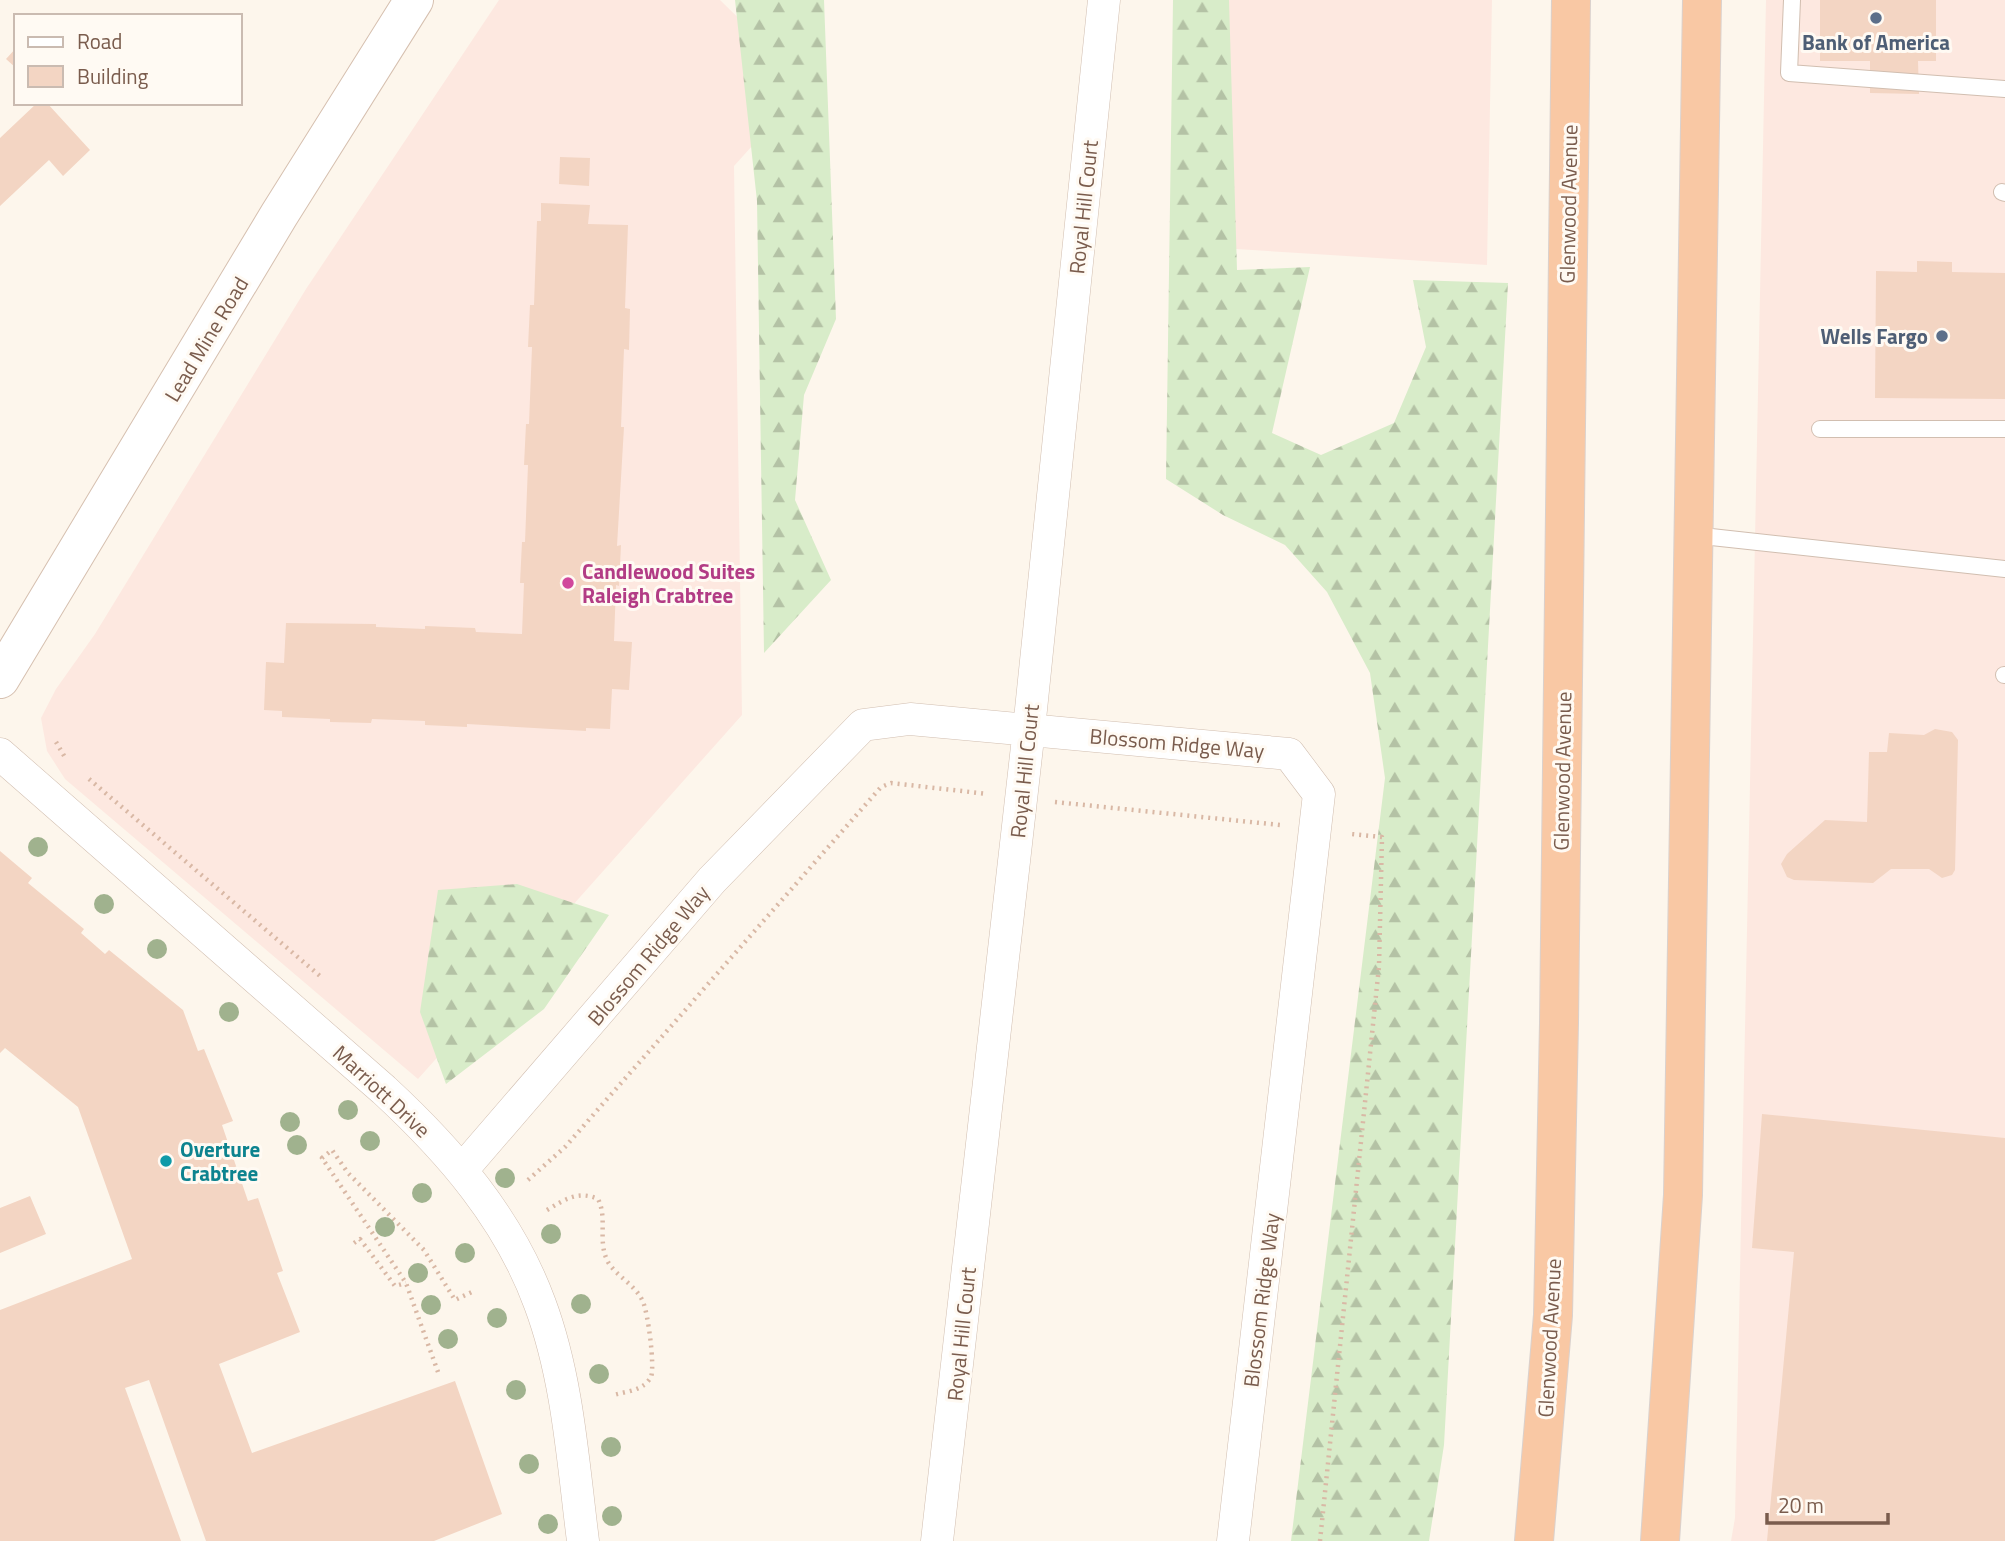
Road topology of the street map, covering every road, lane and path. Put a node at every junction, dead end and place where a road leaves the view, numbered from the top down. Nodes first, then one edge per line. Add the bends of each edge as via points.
1 (414, 0) edge
2 (1104, 0) edge
3 (1571, 0) edge
4 (1702, 0) edge
5 (1792, 0) edge
6 (2005, 89) edge
7 (1820, 429) dead end
8 (2005, 429) edge
9 (1693, 535) junction
10 (2005, 569) edge
11 (0, 679) edge
12 (1029, 729) junction
13 (56, 742) dead end
14 (0, 754) edge
15 (74, 766) dead end
16 (84, 775) dead end
17 (998, 795) dead end
18 (1052, 801) dead end
19 (1293, 827) dead end
20 (1347, 833) dead end
21 (320, 976) dead end
22 (462, 1170) junction
23 (528, 1180) dead end
24 (547, 1210) dead end
25 (354, 1243) dead end
26 (406, 1283) junction
27 (474, 1291) dead end
28 (438, 1372) dead end
29 (614, 1395) dead end
30 (583, 1541) edge
31 (937, 1541) edge
32 (1233, 1541) edge
33 (1320, 1541) edge
34 (1534, 1541) edge
35 (1660, 1541) edge

1 - 11 main road, Lead Mine Road
2 - 12 street, Royal Hill Court
3 - 34 highway, Glenwood Avenue via 1553,1315
4 - 9 highway
5 - 6 lane via 1789,73
7 - 8 lane
9 - 10 lane
9 - 35 highway via 1683,1195
12 - 22 street, Blossom Ridge Way via 910,719 863,725 712,880
12 - 31 street, Royal Hill Court
12 - 32 street, Blossom Ridge Way via 1289,754 1319,794
13 - 15 path
14 - 22 street, Marriott Drive via 384,1090
16 - 21 path
17 - 23 path via 891,783 881,787 565,1147
18 - 19 path
20 - 33 path via 1382,837 1379,966
22 - 30 street, Marriott Drive via 505,1229 541,1306 554,1348
24 - 29 path via 579,1194 598,1199 608,1261 644,1303 652,1349 651,1377 638,1388
25 - 26 path via 360,1239 393,1284
26 - 27 path via 322,1158 332,1150 348,1173 424,1250 455,1300
26 - 28 path

